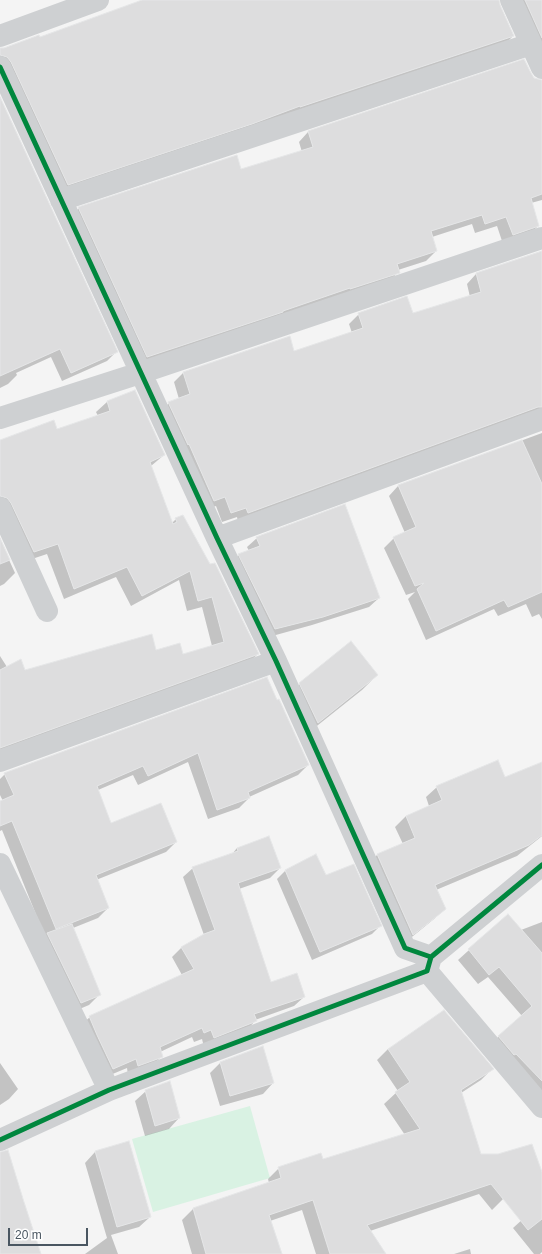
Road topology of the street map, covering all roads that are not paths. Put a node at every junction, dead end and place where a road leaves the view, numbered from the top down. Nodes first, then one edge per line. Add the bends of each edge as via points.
1 (98, 0) edge
2 (511, 0) edge
3 (0, 36) edge
4 (531, 44) junction
5 (0, 66) edge
6 (542, 68) edge
7 (61, 200) junction
8 (542, 238) edge
9 (140, 373) junction
10 (0, 418) edge
11 (542, 419) edge
12 (0, 508) edge
13 (216, 538) junction
14 (47, 611) dead end
15 (276, 661) junction
16 (0, 761) edge
17 (0, 864) edge
18 (542, 865) edge
19 (429, 964) junction
20 (108, 1090) junction
21 (542, 1107) edge
22 (0, 1140) edge

1 - 3 street
2 - 4 street
4 - 6 street
4 - 7 street
5 - 7 street
7 - 9 street
8 - 9 street
9 - 10 street
9 - 13 street
11 - 13 street
12 - 14 street
13 - 15 street
15 - 16 street
15 - 19 street via 404,948
17 - 20 street
18 - 19 street
19 - 20 street
19 - 21 street
20 - 22 street

